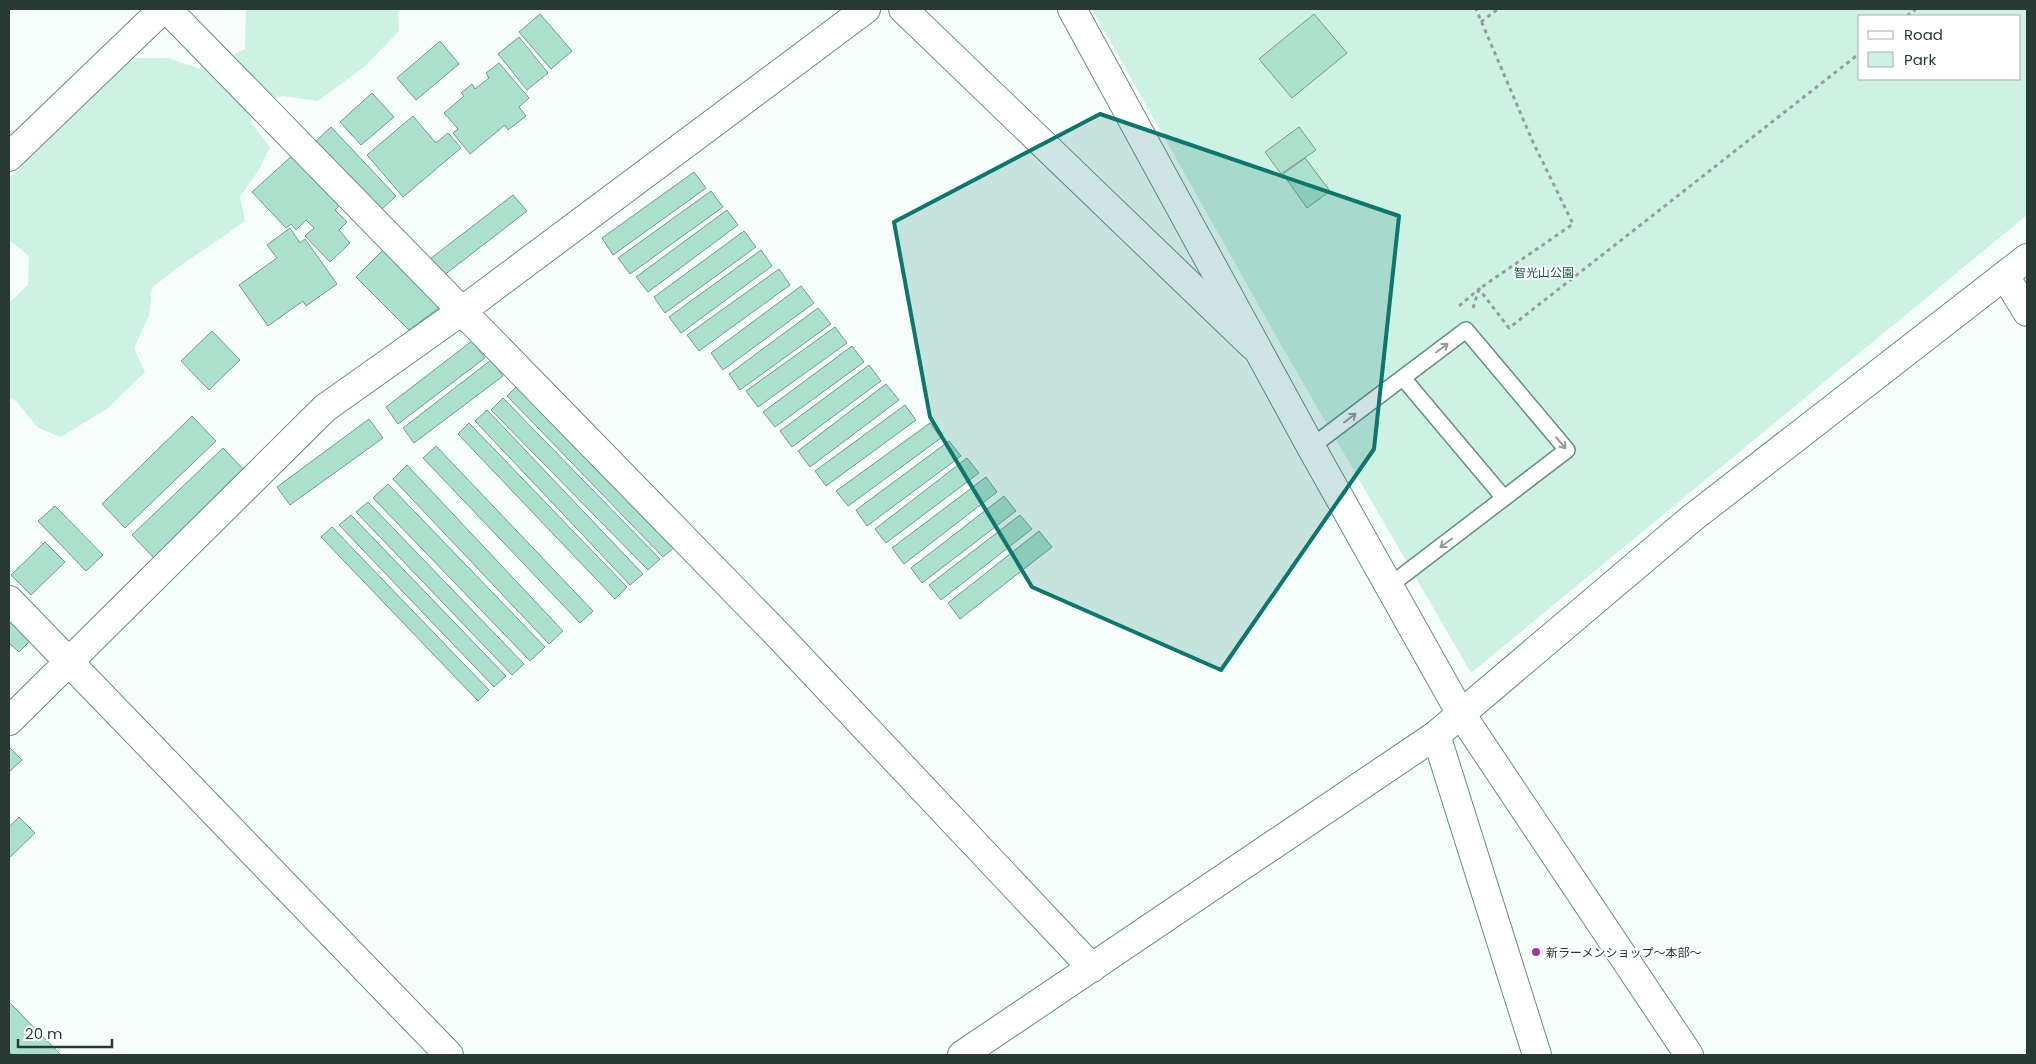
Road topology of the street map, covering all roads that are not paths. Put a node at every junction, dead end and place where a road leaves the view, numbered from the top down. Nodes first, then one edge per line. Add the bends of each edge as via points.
1 (165, 9) edge
2 (866, 9) edge
3 (903, 9) edge
4 (1072, 9) edge
5 (9, 157) edge
6 (2027, 258) edge
7 (2005, 276) junction
8 (463, 310) junction
9 (2027, 312) edge
10 (1262, 355) junction
11 (1403, 378) junction
12 (1311, 448) junction
13 (1504, 498) junction
14 (1389, 586) junction
15 (9, 600) edge
16 (67, 662) junction
17 (1460, 714) junction
18 (9, 721) edge
19 (1436, 735) junction
20 (1092, 968) junction
21 (994, 1046) edge
22 (448, 1055) edge
23 (962, 1055) edge
24 (1537, 1055) edge
25 (1689, 1055) edge

1 - 5 street
1 - 8 street
2 - 8 street
3 - 10 street
4 - 10 street
6 - 7 street
7 - 9 street
7 - 17 street via 1691,519
8 - 16 street via 325,408
8 - 20 street via 787,644
10 - 12 street
12 -> 11 lane
11 - 13 lane
11 -> 13 lane via 1466,330 1567,450
12 - 14 street
13 -> 14 lane
14 - 17 street
15 - 16 street
16 - 18 street
16 - 22 street
17 - 19 street
17 - 25 street
19 - 20 street
19 - 24 street
20 - 21 street
21 - 23 street

